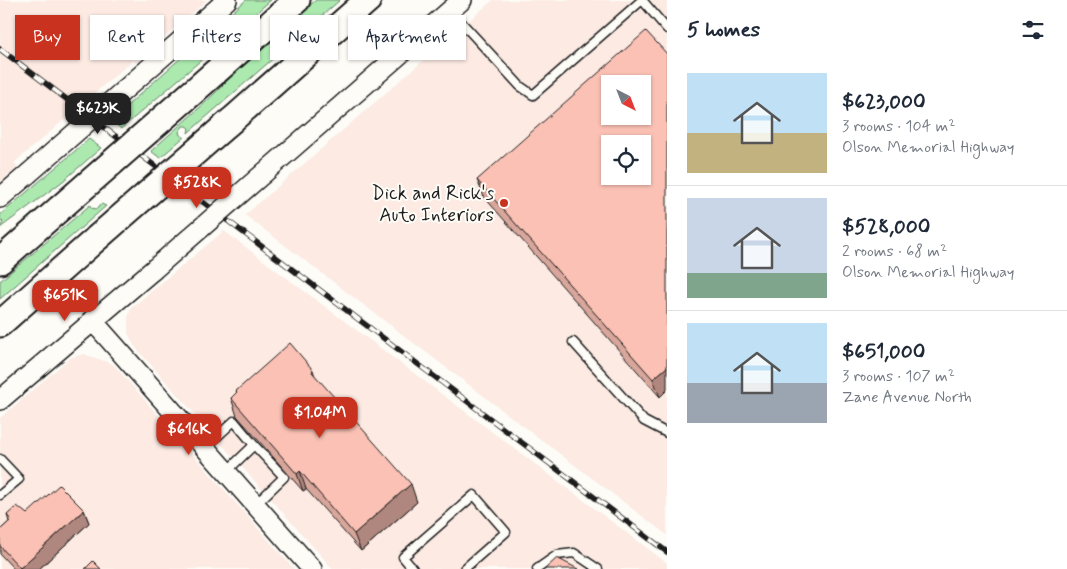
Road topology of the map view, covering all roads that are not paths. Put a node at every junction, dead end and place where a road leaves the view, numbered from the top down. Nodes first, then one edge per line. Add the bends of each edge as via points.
1 (227, 0) edge
2 (297, 0) edge
3 (368, 0) edge
4 (642, 0) edge
5 (456, 5) edge
6 (667, 29) edge
7 (0, 198) edge
8 (0, 261) edge
9 (92, 320) junction
10 (0, 324) edge
11 (572, 342) dead end
12 (0, 400) edge
13 (667, 433) edge
14 (254, 445) junction
15 (204, 449) junction
16 (0, 459) edge
17 (226, 472) junction
18 (0, 495) edge
19 (255, 505) junction
20 (312, 569) edge
21 (413, 569) edge
22 (464, 569) edge
23 (537, 569) edge
24 (598, 569) edge

1 - 7 street, bridge
2 - 8 highway, bridge
3 - 10 highway, bridge
4 - 5 lane via 533,96 520,86
4 - 6 lane
5 - 9 street, bridge
9 - 12 street
9 - 15 street
11 - 13 lane via 644,421
14 - 15 lane via 234,421
14 - 17 lane
14 - 19 lane via 284,477
15 - 17 street
16 - 18 lane via 19,479
17 - 19 street
19 - 20 street
21 - 22 lane via 403,558 474,495 506,532
23 - 24 lane via 557,555 574,553

